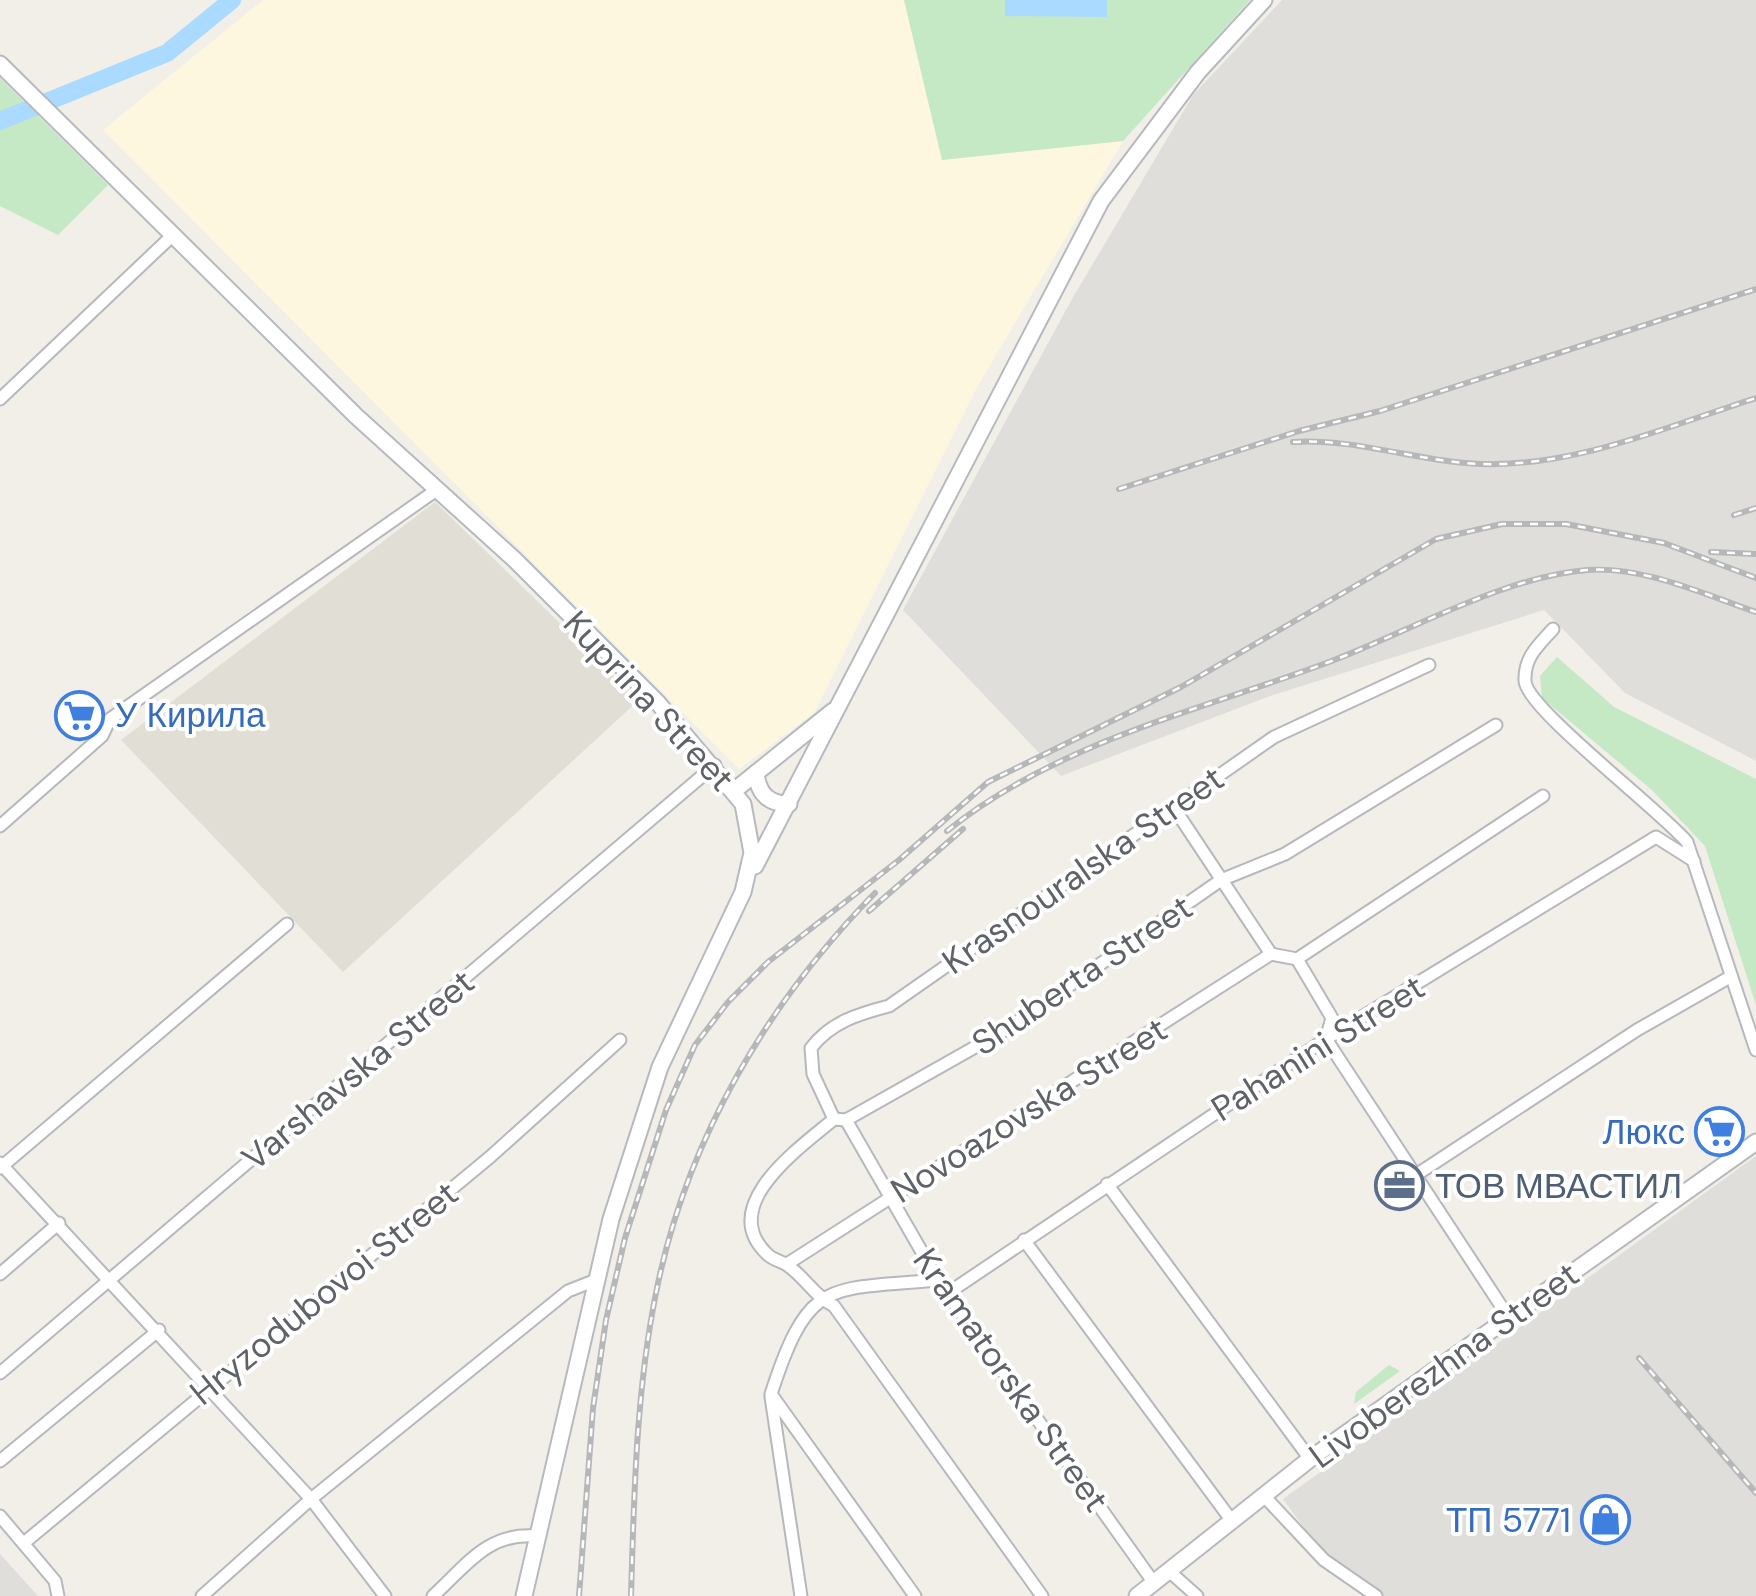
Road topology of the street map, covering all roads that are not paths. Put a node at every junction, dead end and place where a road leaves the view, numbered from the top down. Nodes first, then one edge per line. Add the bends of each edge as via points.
1 (1264, 0) edge
2 (0, 64) edge
3 (174, 234) junction
4 (0, 399) edge
5 (436, 491) junction
6 (1553, 629) dead end
7 (1428, 665) dead end
8 (840, 705) junction
9 (1496, 725) dead end
10 (715, 766) junction
11 (756, 773) junction
12 (735, 790) junction
13 (1543, 796) dead end
14 (789, 804) junction
15 (1174, 808) junction
16 (0, 826) edge
17 (1694, 861) junction
18 (1221, 880) junction
19 (743, 892) junction
20 (286, 924) dead end
21 (1271, 954) junction
22 (1297, 959) junction
23 (1730, 977) junction
24 (1326, 1038) junction
25 (620, 1040) dead end
26 (1756, 1050) edge
27 (840, 1120) junction
28 (1756, 1142) edge
29 (1, 1166) edge
30 (1412, 1177) junction
31 (1107, 1184) junction
32 (888, 1200) junction
33 (59, 1223) junction
34 (1024, 1240) junction
35 (787, 1264) junction
36 (0, 1274) edge
37 (110, 1277) junction
38 (596, 1280) junction
39 (938, 1280) junction
40 (948, 1293) junction
41 (818, 1298) junction
42 (1509, 1318) junction
43 (159, 1330) junction
44 (0, 1372) edge
45 (211, 1386) junction
46 (771, 1394) junction
47 (1310, 1460) junction
48 (0, 1461) edge
49 (1264, 1496) junction
50 (311, 1499) junction
51 (0, 1516) edge
52 (1232, 1521) junction
53 (536, 1536) junction
54 (25, 1542) junction
55 (1169, 1571) junction
56 (1154, 1582) junction
57 (58, 1596) edge
58 (202, 1596) edge
59 (385, 1596) edge
60 (433, 1596) edge
61 (524, 1596) edge
62 (801, 1596) edge
63 (915, 1596) edge
64 (1042, 1596) edge
65 (1137, 1596) edge
66 (1197, 1596) edge
67 (1376, 1596) edge

1 - 8 main road via 1198,72 1101,201
2 - 3 main road, Kuprina Street
3 - 4 street
3 - 5 main road, Kuprina Street
5 - 10 main road, Kuprina Street via 515,560
5 - 16 street via 110,719 102,736
6 - 17 street via 1528,658 1525,685 1544,715 1664,814 1688,842
7 - 15 street, Krasnouralska Street via 1274,736
8 - 11 main road
8 - 14 main road
9 - 18 street, Shuberta Street via 1285,854
10 - 12 main road, Kuprina Street
10 - 37 street, Varshavska Street
11 - 12 main road
11 - 14 main road via 765,797
12 - 19 main road, Kuprina Street via 749,822 752,853
13 - 22 street
14 - 19 main road
15 - 18 street
15 - 27 street, Krasnouralska Street via 889,1006 822,1034 811,1048 813,1074
17 - 23 street
17 - 24 street, Pahanini Street via 1656,837
18 - 21 street
18 - 27 street, Shuberta Street via 1007,1029
19 - 38 main road, Kuprina Street via 660,1067
20 - 29 street
21 - 22 street
21 - 32 street, Novoazovska Street
22 - 24 street via 1332,1018
23 - 26 street
23 - 30 street
24 - 30 street
24 - 31 street, Pahanini Street
25 - 45 street, Hryzodubovoi Street via 490,1157
27 - 32 street, Kramatorska Street
27 - 35 street, Shuberta Street via 784,1161 752,1205 752,1229 764,1252
28 - 42 main road, Livoberezhna Street
29 - 33 street
30 - 42 street
31 - 34 street, Pahanini Street
31 - 47 street
32 - 35 street, Novoazovska Street
32 - 39 street, Kramatorska Street
33 - 36 street
33 - 37 street
34 - 40 street, Pahanini Street
34 - 52 street
35 - 41 street
37 - 43 street
37 - 44 street, Varshavska Street
38 - 50 street via 568,1291
38 - 53 main road, Kuprina Street
39 - 40 street, Kramatorska Street
39 - 41 street via 848,1288
40 - 56 street, Kramatorska Street
41 - 46 street via 786,1346
41 - 64 street via 834,1306
42 - 47 main road, Livoberezhna Street
43 - 45 street
43 - 48 street
45 - 50 street
45 - 54 street, Hryzodubovoi Street
46 - 62 street
46 - 63 street
47 - 49 main road, Livoberezhna Street
49 - 52 main road, Livoberezhna Street
49 - 67 street via 1324,1560
50 - 58 street
50 - 59 street
51 - 54 street
52 - 55 main road, Livoberezhna Street
53 - 60 street via 494,1540
53 - 61 main road, Kuprina Street
54 - 57 street via 55,1581
55 - 56 main road, Livoberezhna Street
55 - 66 street
56 - 65 main road, Livoberezhna Street

